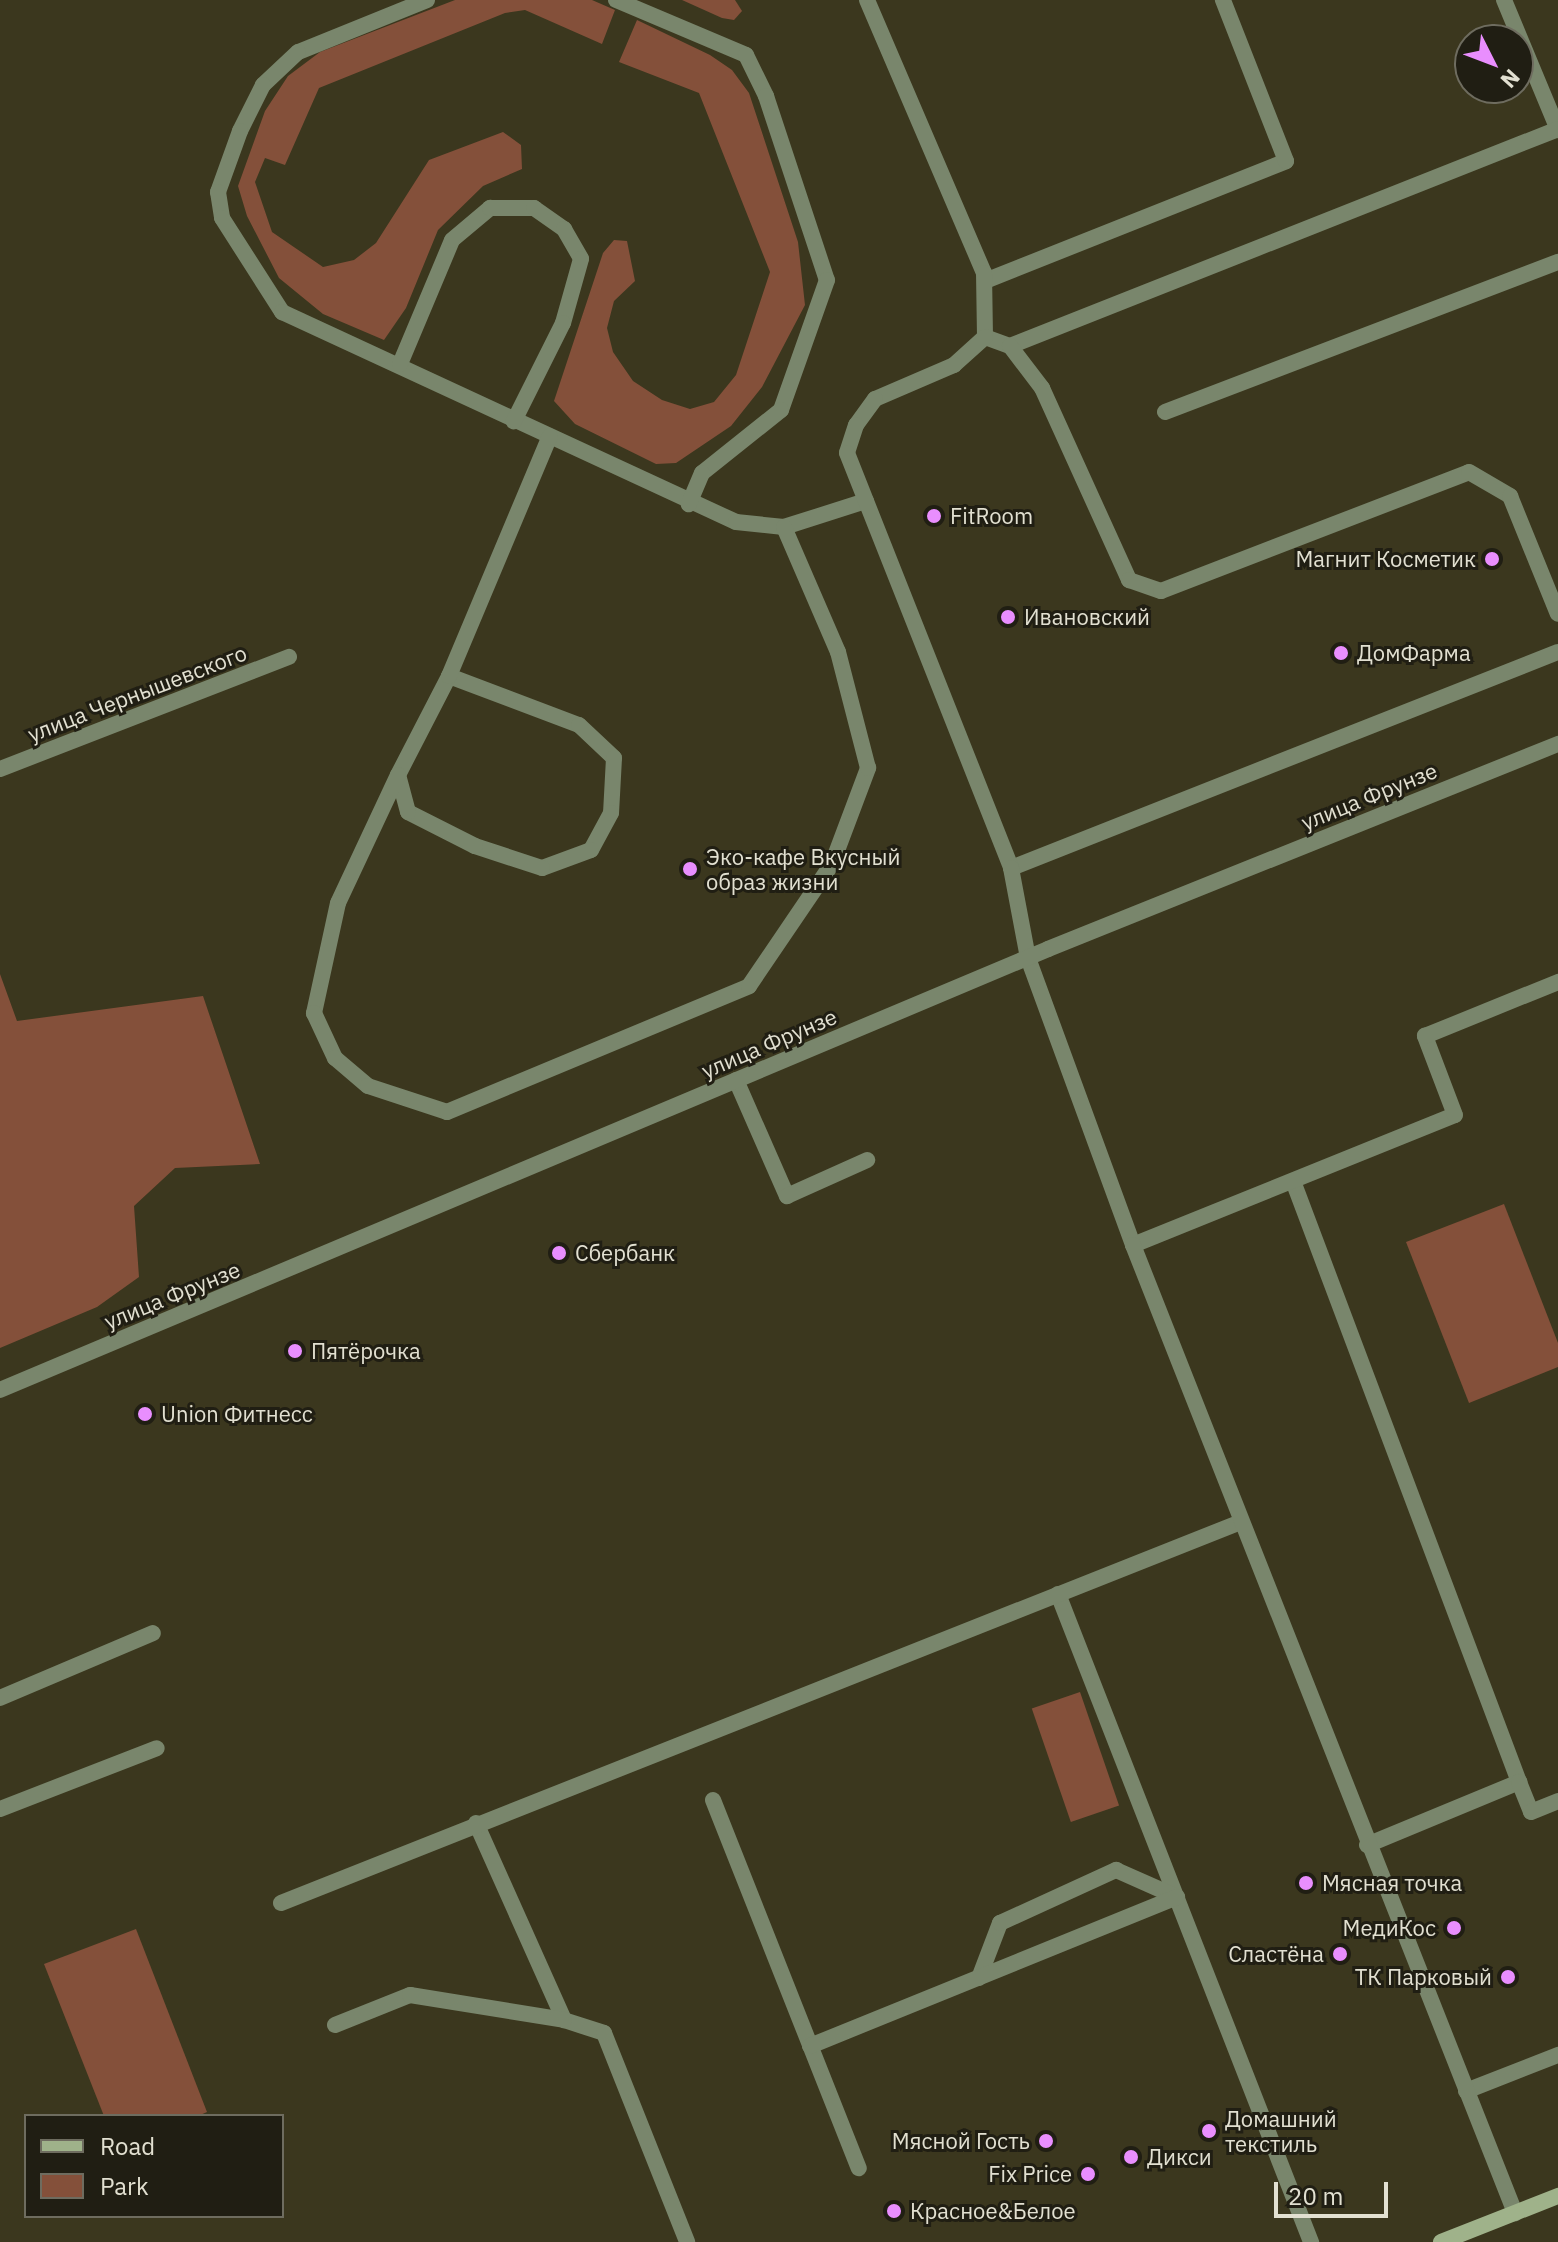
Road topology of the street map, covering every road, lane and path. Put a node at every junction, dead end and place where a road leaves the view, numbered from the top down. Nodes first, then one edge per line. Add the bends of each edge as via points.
1 (427, 0) edge
2 (616, 0) edge
3 (867, 0) edge
4 (1223, 0) edge
5 (1504, 0) edge
6 (1558, 129) edge
7 (1558, 262) edge
8 (985, 281) junction
9 (985, 337) junction
10 (1010, 346) junction
11 (400, 364) junction
12 (1165, 412) dead end
13 (514, 421) junction
14 (550, 436) junction
15 (866, 501) junction
16 (689, 504) junction
17 (784, 527) junction
18 (1558, 614) edge
19 (1558, 652) edge
20 (289, 657) dead end
21 (449, 676) junction
22 (1558, 744) edge
23 (0, 769) edge
24 (398, 775) junction
25 (1011, 868) junction
26 (1028, 958) junction
27 (1558, 982) edge
28 (736, 1080) junction
29 (867, 1160) dead end
30 (1293, 1181) junction
31 (1133, 1245) junction
32 (0, 1390) edge
33 (1241, 1522) junction
34 (1058, 1594) junction
35 (153, 1633) dead end
36 (0, 1698) edge
37 (157, 1748) dead end
38 (1519, 1782) junction
39 (713, 1800) dead end
40 (1558, 1801) edge
41 (0, 1809) edge
42 (476, 1823) junction
43 (1367, 1845) junction
44 (1177, 1897) junction
45 (281, 1903) dead end
46 (979, 1978) junction
47 (564, 2020) junction
48 (335, 2025) dead end
49 (810, 2046) junction
50 (1558, 2055) edge
51 (1466, 2091) junction
52 (859, 2168) dead end
53 (1558, 2196) edge
54 (1515, 2213) junction
55 (687, 2242) edge
56 (1311, 2242) edge
57 (1441, 2242) edge

1 - 11 street via 298,52 263,85 218,192 222,218 282,312
2 - 16 street via 746,55 766,96 827,280 781,410 702,473
3 - 8 street
4 - 8 street via 1286,161
5 - 6 street
6 - 10 street
7 - 12 street
8 - 9 street
9 - 10 street
9 - 15 street via 954,365 875,399 856,425 847,453
10 - 18 street via 1042,388 1129,580 1161,591 1469,472 1510,496
11 - 13 street
11 - 13 street via 452,240 490,208 534,208 564,229 581,259 563,323
13 - 14 street
14 - 16 street
14 - 21 street
15 - 17 street
15 - 25 street
16 - 17 street via 736,522
17 - 24 street via 838,652 868,768 832,864 749,986 447,1112 368,1086 335,1058 314,1013 338,903
19 - 25 street
20 - 23 street, улица Чернышевского
21 - 24 street
21 - 24 street via 579,725 614,758 611,813 591,850 542,868 475,846 408,812
22 - 26 street, улица Фрунзе
25 - 26 street
26 - 28 street, улица Фрунзе
26 - 31 street
27 - 30 street via 1425,1036 1455,1115
28 - 29 street via 787,1196
28 - 32 street, улица Фрунзе
30 - 31 street
30 - 38 street
31 - 33 street
33 - 34 street
33 - 43 street
34 - 42 street
34 - 44 street
35 - 36 street
37 - 41 street
38 - 40 street via 1531,1812
38 - 43 street
39 - 49 street
42 - 45 street
42 - 47 street
43 - 51 street
44 - 46 street
44 - 46 street via 1116,1870 1000,1923
44 - 56 street
46 - 49 street
47 - 48 street via 410,1995
47 - 55 street via 604,2033
49 - 52 street
50 - 51 street
51 - 54 street
53 - 54 main road
54 - 57 main road

